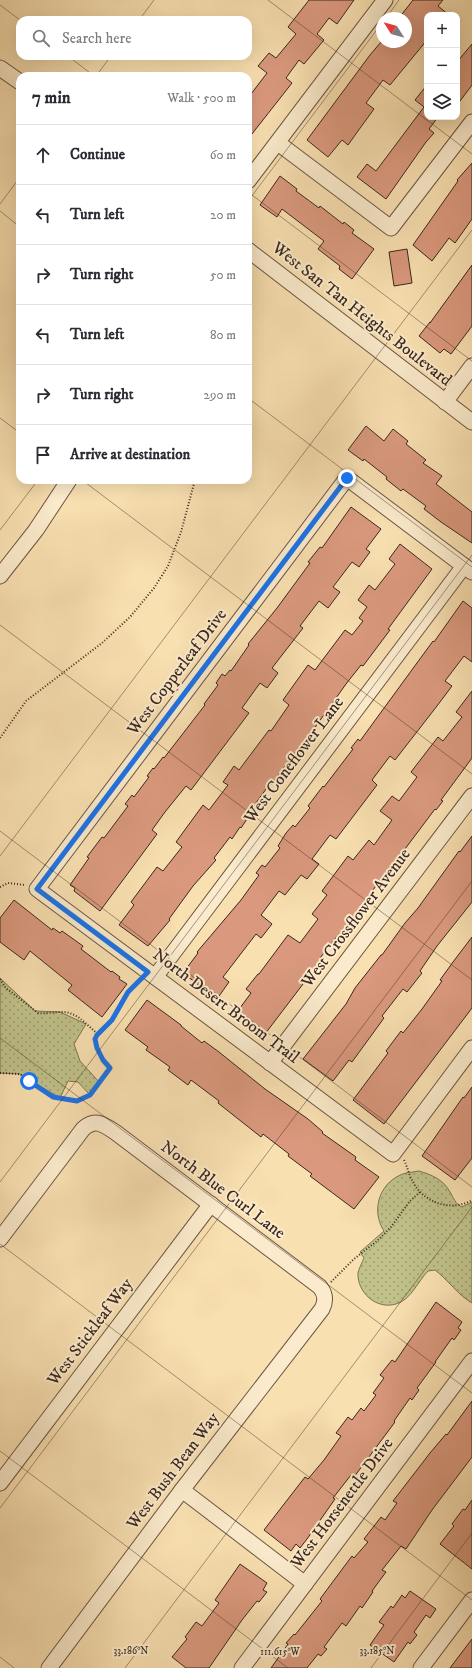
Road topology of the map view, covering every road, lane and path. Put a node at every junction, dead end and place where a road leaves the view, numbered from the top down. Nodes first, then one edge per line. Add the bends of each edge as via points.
1 (385, 0) edge
2 (0, 68) edge
3 (16, 79) edge
4 (472, 122) edge
5 (278, 143) junction
6 (252, 176) edge
7 (252, 253) edge
8 (472, 366) edge
9 (445, 402) junction
10 (472, 422) edge
11 (66, 484) edge
12 (194, 484) edge
13 (468, 569) edge
14 (0, 576) edge
15 (0, 738) edge
16 (472, 796) edge
17 (0, 887) edge
18 (37, 889) junction
19 (152, 975) junction
20 (0, 979) edge
21 (98, 1034) junction
22 (472, 1048) edge
23 (270, 1063) junction
24 (0, 1073) edge
25 (398, 1156) junction
26 (420, 1192) junction
27 (472, 1200) edge
28 (211, 1204) junction
29 (0, 1239) edge
30 (324, 1294) junction
31 (472, 1361) edge
32 (0, 1483) edge
33 (182, 1490) junction
34 (305, 1584) junction
35 (472, 1600) edge
36 (49, 1668) edge
37 (242, 1668) edge
38 (421, 1668) edge

1 - 5 street
2 - 3 street
4 - 5 street via 391,228
5 - 6 street
7 - 9 street, West San Tan Heights Boulevard
8 - 9 street
9 - 10 street, West San Tan Heights Boulevard
11 - 14 street via 36,530
12 - 15 path via 182,532 168,566 154,588 130,617 102,643 26,701
13 - 18 street, West Copperleaf Drive via 347,478
13 - 19 street, West Coneflower Lane
16 - 23 street, West Crossflower Avenue
17 - 18 path via 14,883
18 - 19 street, North Desert Broom Trail
19 - 21 path via 128,992 112,1020
19 - 23 street, North Desert Broom Trail
20 - 21 path via 6,988 38,1013 71,1014
21 - 24 path via 95,1039 97,1048 110,1068 90,1095 77,1101 53,1097 20,1074
22 - 25 street
23 - 25 street, North Desert Broom Trail
25 - 26 path
26 - 27 path via 438,1204 452,1206
26 - 30 path via 391,1227 354,1259
28 - 29 street, North Blue Curl Lane via 102,1123 96,1122 91,1123 80,1133
28 - 30 street, North Blue Curl Lane
28 - 32 street, West Stickleaf Way
30 - 33 street, West Bush Bean Way via 325,1302 322,1309
31 - 34 street, West Horsenettle Drive
33 - 34 street
33 - 36 street, West Bush Bean Way
34 - 37 street, West Horsenettle Drive
35 - 38 street

